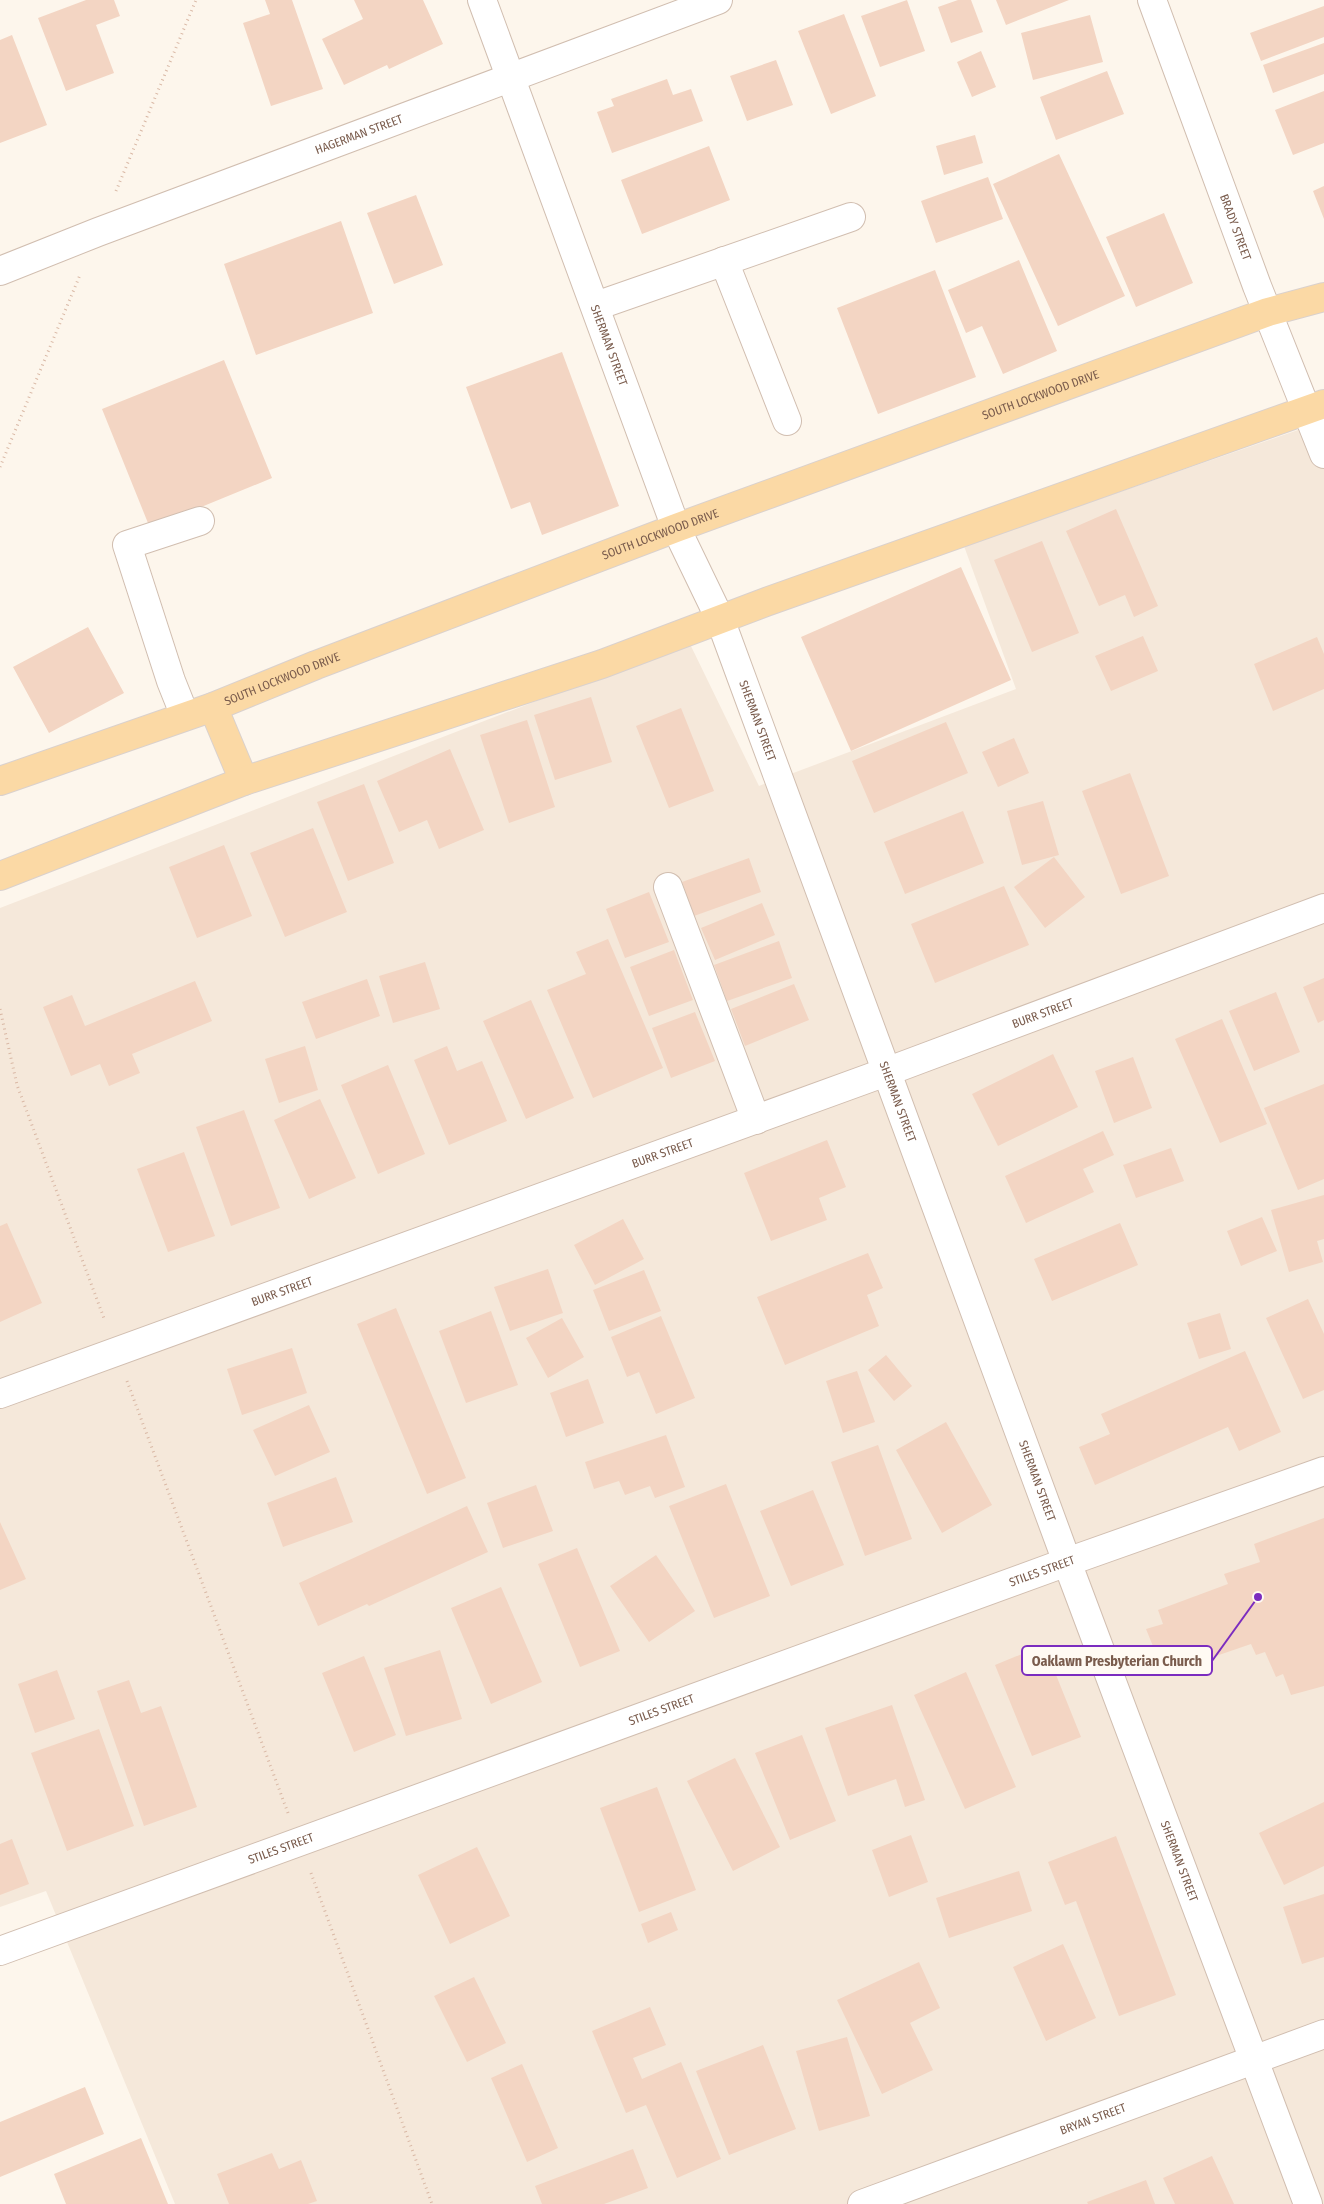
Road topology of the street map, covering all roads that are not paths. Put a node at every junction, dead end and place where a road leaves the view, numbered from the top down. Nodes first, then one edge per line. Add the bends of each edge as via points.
1 (482, 0) edge
2 (718, 0) edge
3 (1152, 0) edge
4 (510, 77) junction
5 (851, 217) dead end
6 (724, 261) junction
7 (0, 271) edge
8 (1324, 297) edge
9 (596, 306) junction
10 (1268, 312) junction
11 (1316, 407) edge
12 (787, 421) dead end
13 (1324, 454) edge
14 (200, 521) dead end
15 (676, 528) junction
16 (720, 618) junction
17 (213, 707) junction
18 (185, 716) junction
19 (0, 781) edge
20 (244, 782) junction
21 (0, 876) edge
22 (668, 887) dead end
23 (1324, 908) edge
24 (886, 1072) junction
25 (756, 1120) junction
26 (0, 1394) edge
27 (1324, 1471) edge
28 (1067, 1562) junction
29 (0, 1951) edge
30 (1324, 2034) edge
31 (1255, 2060) junction
32 (862, 2204) edge
33 (1308, 2204) edge

1 - 4 street, SHERMAN STREET
2 - 4 street, HAGERMAN STREET
3 - 10 street, BRADY STREET
4 - 7 street, HAGERMAN STREET
4 - 9 street, SHERMAN STREET
5 - 6 street
6 - 9 street
6 - 12 street
8 - 10 main road, SOUTH LOCKWOOD DRIVE
9 - 15 street, SHERMAN STREET
10 - 11 street, BRADY STREET
10 - 15 main road, SOUTH LOCKWOOD DRIVE
11 - 13 street, BRADY STREET
11 - 16 main road
14 - 18 street via 127,545
15 - 16 street, SHERMAN STREET
15 - 17 main road, SOUTH LOCKWOOD DRIVE
16 - 20 main road via 602,664
16 - 24 street, SHERMAN STREET
17 - 18 main road, SOUTH LOCKWOOD DRIVE
17 - 20 main road
18 - 19 main road, SOUTH LOCKWOOD DRIVE
20 - 21 main road
22 - 25 street
23 - 24 street, BURR STREET
24 - 25 street, BURR STREET
24 - 28 street, SHERMAN STREET
25 - 26 street, BURR STREET
27 - 28 street, STILES STREET
28 - 29 street, STILES STREET
28 - 31 street, SHERMAN STREET
30 - 31 street, BRYAN STREET
31 - 32 street, BRYAN STREET
31 - 33 street, SHERMAN STREET

